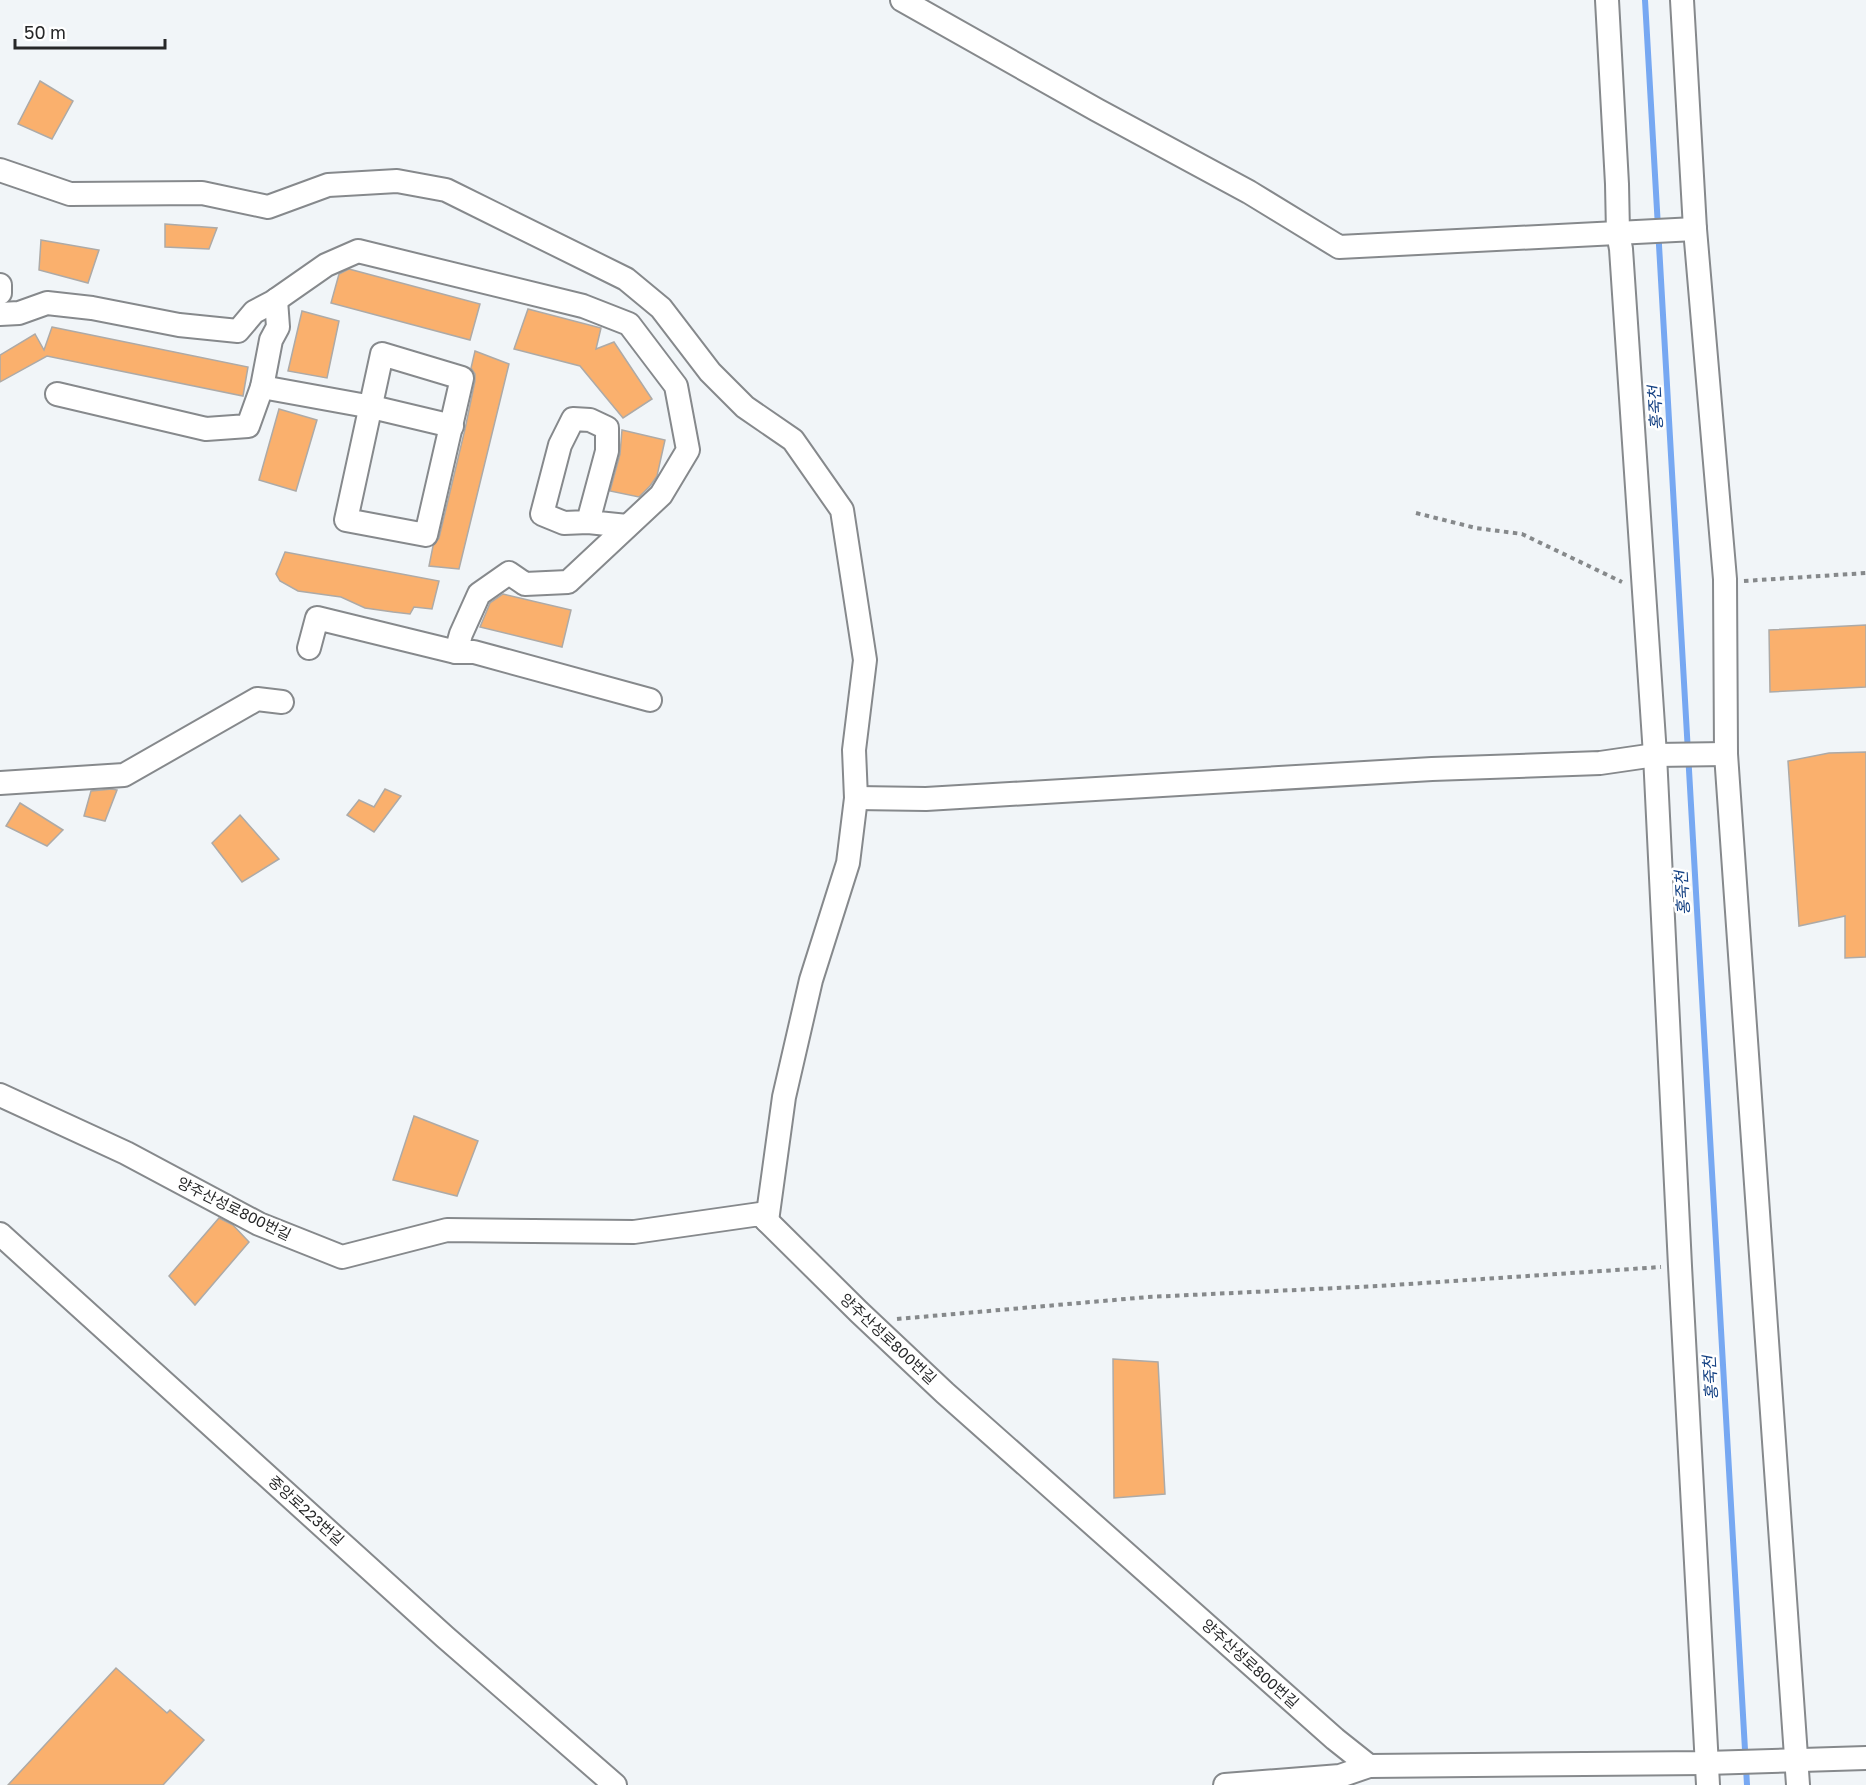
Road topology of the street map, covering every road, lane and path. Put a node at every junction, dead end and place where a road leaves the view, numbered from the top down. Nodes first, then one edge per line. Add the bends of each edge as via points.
1 (902, 0) edge
2 (1607, 0) edge
3 (1682, 0) edge
4 (0, 170) edge
5 (1695, 229) junction
6 (1618, 233) junction
7 (0, 285) edge
8 (0, 293) edge
9 (276, 300) junction
10 (0, 314) edge
11 (238, 331) junction
12 (269, 351) junction
13 (262, 387) junction
14 (57, 394) dead end
15 (372, 406) junction
16 (452, 426) junction
17 (1416, 513) dead end
18 (588, 522) dead end
19 (627, 526) junction
20 (1866, 573) edge
21 (1725, 579) junction
22 (1644, 594) junction
23 (309, 648) dead end
24 (456, 652) junction
25 (650, 700) dead end
26 (282, 702) dead end
27 (1726, 754) junction
28 (1655, 755) junction
29 (0, 783) edge
30 (856, 798) junction
31 (0, 1095) edge
32 (767, 1221) junction
33 (0, 1234) edge
34 (1680, 1266) junction
35 (869, 1322) junction
36 (1866, 1758) edge
37 (1790, 1760) junction
38 (1369, 1766) junction
39 (1714, 1770) edge
40 (615, 1785) edge
41 (1225, 1785) edge
42 (1798, 1785) edge

1 - 6 street via 1249,192 1340,247
2 - 6 street
3 - 5 street
4 - 30 street via 70,194 202,193 268,207 328,185 397,181 446,190 626,279 661,309 710,372 745,407 793,440 842,510 865,660 854,750
5 - 6 street
5 - 21 street
6 - 22 street
7 - 8 street
9 - 11 street via 254,312
9 - 12 street via 278,327
9 - 19 street via 326,265 358,251 583,306 629,324 676,386 688,450 661,495
10 - 11 street via 19,313 47,303
11 - 12 street
12 - 13 street
13 - 14 street via 248,426 206,429
13 - 15 street
15 - 16 street
15 - 16 street via 382,354 462,378
15 - 16 street via 346,520 426,535
17 - 22 path via 1476,528 1522,534
18 - 19 street
19 - 24 street via 568,582 525,584 508,573 479,594
20 - 21 path via 1749,582
21 - 27 street
22 - 28 street
23 - 24 street via 317,618
24 - 25 street via 474,652
26 - 29 street via 257,699 124,775
27 - 28 street
27 - 37 street
28 - 30 street via 1600,763 926,799
28 - 34 street
30 - 32 street via 848,862 811,980 784,1096
31 - 32 street, 양주산성로800번길 via 126,1153 259,1224 342,1257 447,1230 634,1232 760,1214
32 - 35 street, 양주산성로800번길
33 - 40 street, 중앙로223번길 via 445,1637
34 - 35 path via 1148,1297
34 - 39 street
35 - 38 street, 양주산성로800번길
36 - 37 street
37 - 39 street
37 - 42 street
38 - 39 street
38 - 41 street via 1340,1776

